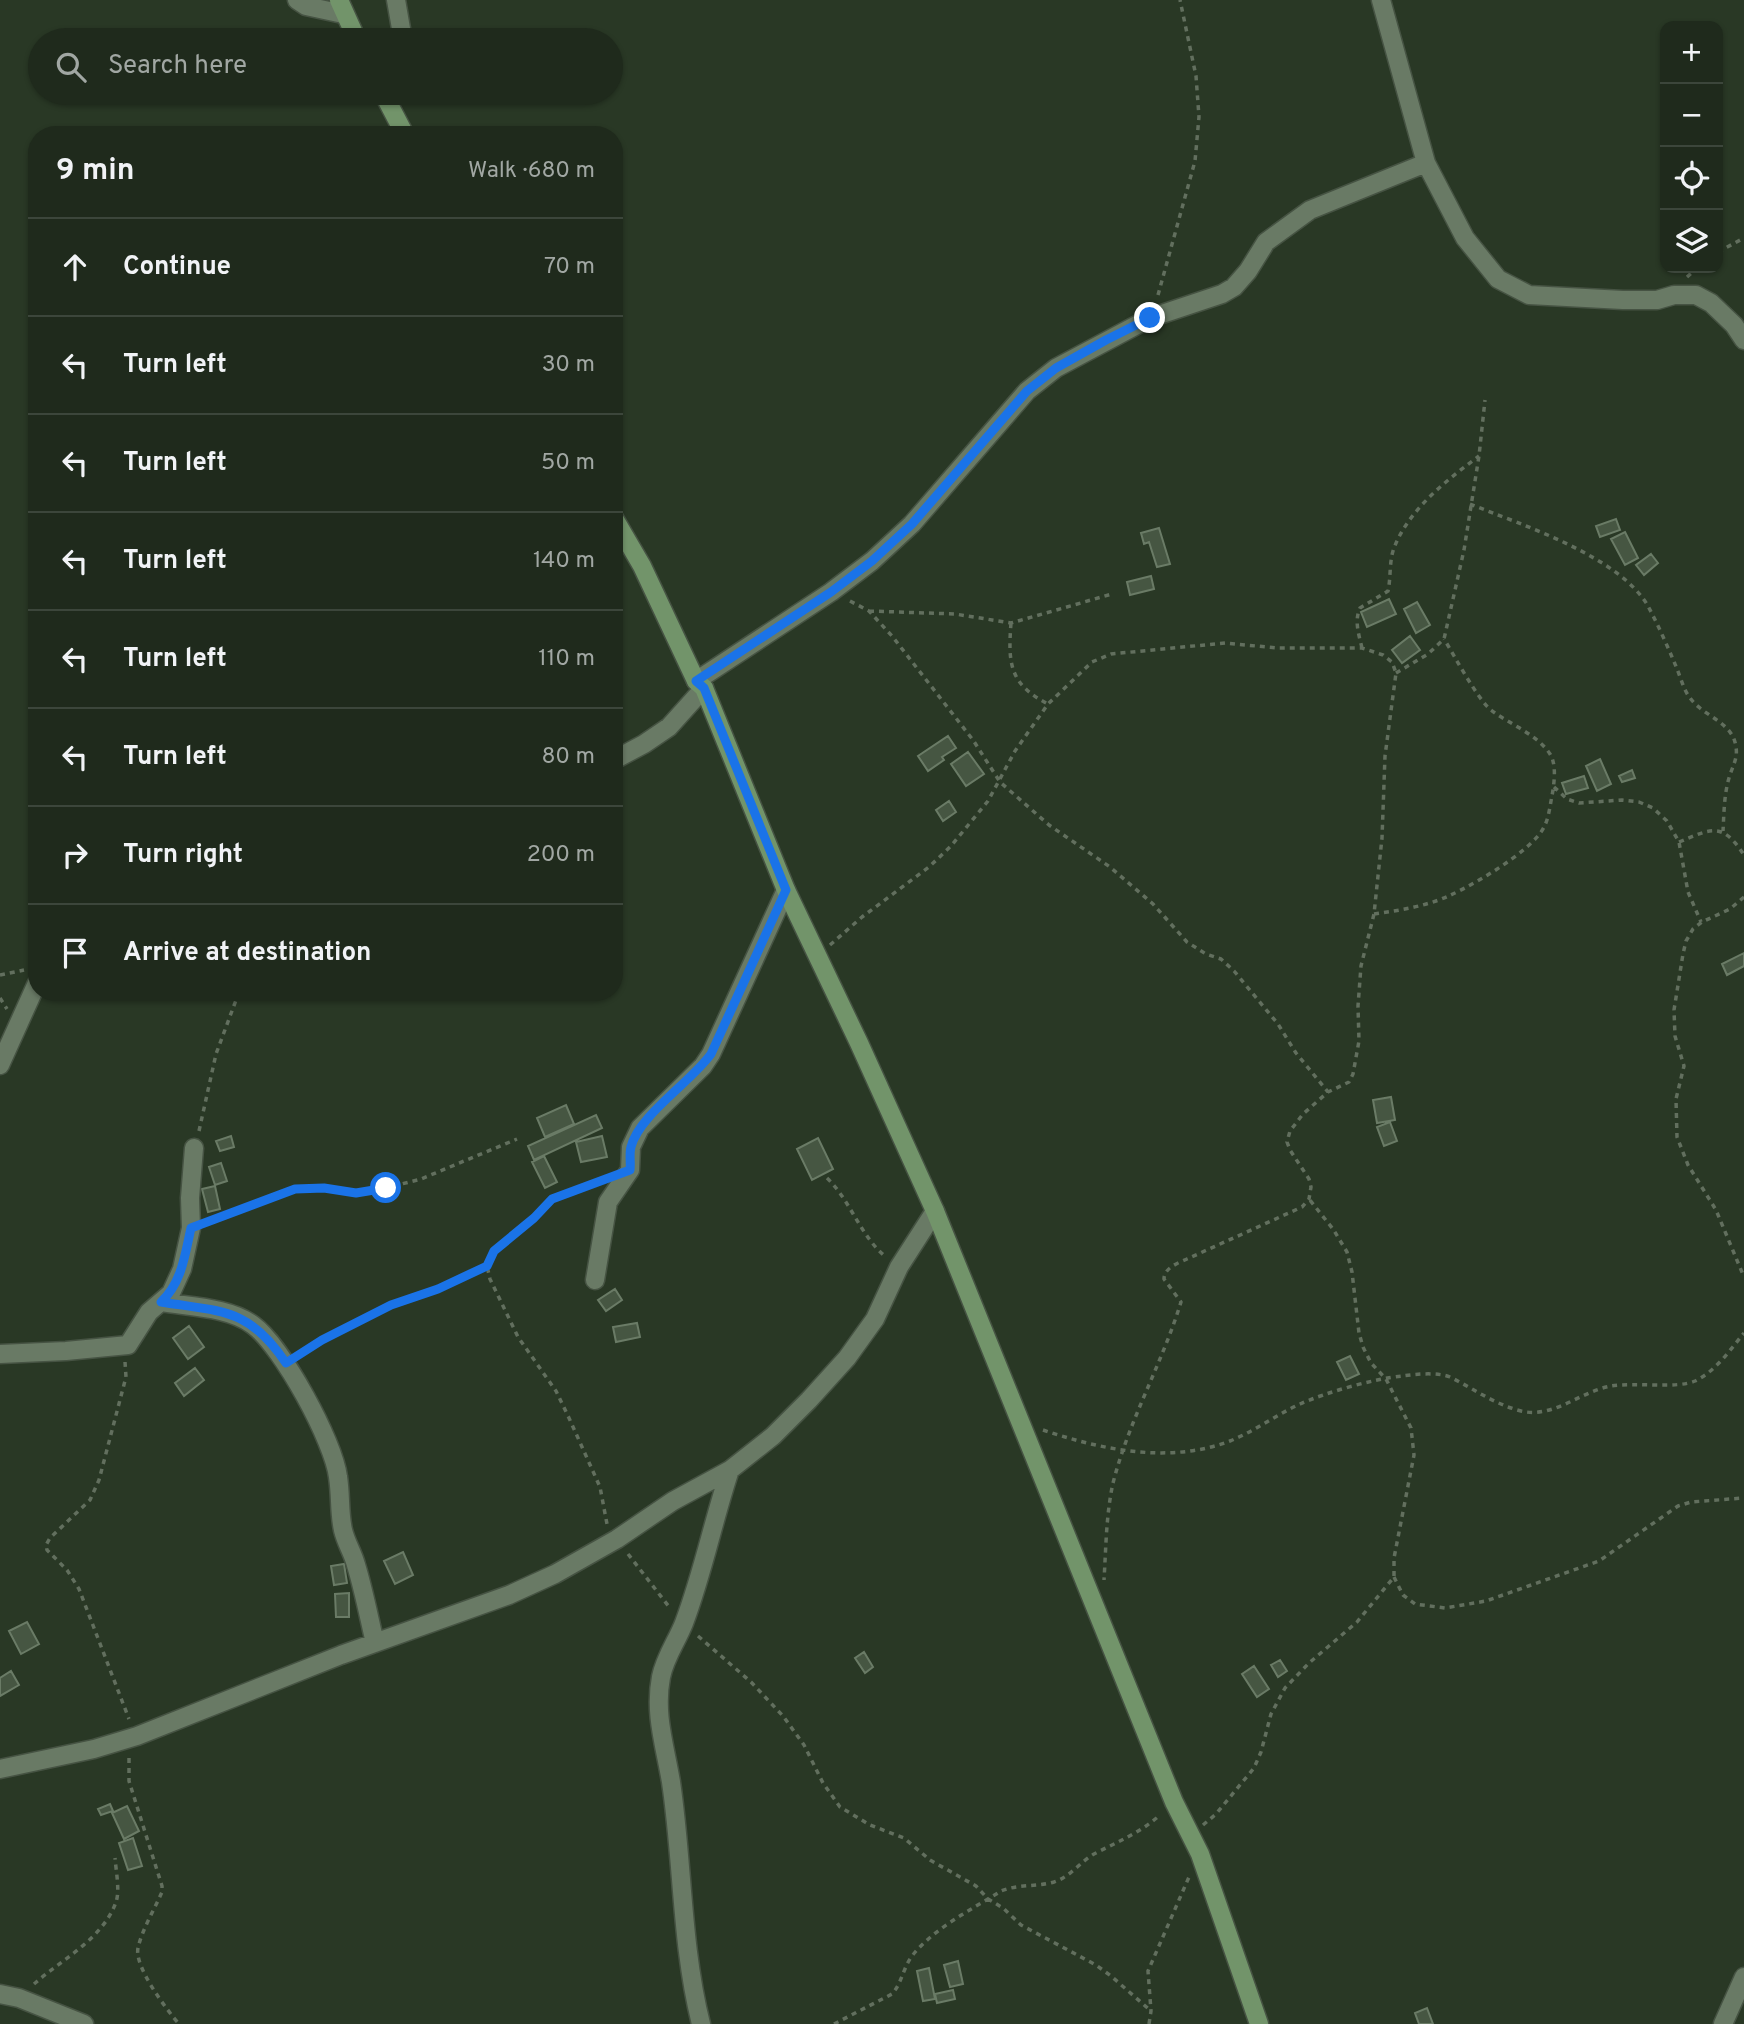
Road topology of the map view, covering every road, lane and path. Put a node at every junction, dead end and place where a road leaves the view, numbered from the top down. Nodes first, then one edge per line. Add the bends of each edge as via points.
1 (297, 0) edge
2 (396, 0) edge
3 (1180, 0) edge
4 (1381, 0) edge
5 (341, 7) edge
6 (351, 28) edge
7 (401, 28) edge
8 (389, 105) edge
9 (400, 126) edge
10 (1426, 163) junction
11 (1744, 238) edge
12 (1723, 249) edge
13 (1150, 318) junction
14 (1744, 340) edge
15 (1485, 400) dead end
16 (1479, 456) junction
17 (1470, 504) junction
18 (623, 533) edge
19 (831, 592) junction
20 (1112, 594) dead end
21 (869, 611) junction
22 (1011, 622) junction
23 (1444, 639) junction
24 (1362, 648) junction
25 (1396, 673) junction
26 (700, 684) junction
27 (1048, 704) junction
28 (623, 755) edge
29 (1000, 782) junction
30 (1553, 787) junction
31 (1723, 831) junction
32 (1679, 842) junction
33 (1744, 855) edge
34 (786, 890) junction
35 (1744, 897) edge
36 (1374, 914) junction
37 (1702, 922) junction
38 (817, 955) junction
39 (0, 975) edge
40 (28, 976) edge
41 (28, 985) edge
42 (236, 1001) edge
43 (0, 1065) edge
44 (1328, 1092) junction
45 (517, 1139) dead end
46 (194, 1148) joint
47 (630, 1170) junction
48 (827, 1178) dead end
49 (1309, 1199) junction
50 (934, 1211) junction
51 (191, 1228) junction
52 (487, 1266) junction
53 (899, 1268) junction
54 (1744, 1277) edge
55 (595, 1280) dead end
56 (161, 1302) junction
57 (1744, 1333) edge
58 (125, 1346) junction
59 (0, 1354) edge
60 (286, 1363) junction
61 (1386, 1379) junction
62 (1018, 1422) junction
63 (1124, 1450) junction
64 (730, 1471) junction
65 (1744, 1498) edge
66 (617, 1539) junction
67 (1394, 1577) junction
68 (1104, 1581) dead end
69 (684, 1624) junction
70 (375, 1643) junction
71 (137, 1736) junction
72 (0, 1769) edge
73 (1174, 1802) junction
74 (1191, 1835) junction
75 (1200, 1854) junction
76 (115, 1858) dead end
77 (988, 1899) junction
78 (1744, 1977) edge
79 (0, 1994) edge
80 (19, 1998) junction
81 (1151, 2011) junction
82 (84, 2024) edge
83 (179, 2024) edge
84 (701, 2024) edge
85 (834, 2024) edge
86 (1149, 2024) edge
87 (1259, 2024) edge
88 (1723, 2024) edge

1 - 5 street via 306,6
2 - 7 street
3 - 13 path via 1196,76 1195,161
4 - 10 street
5 - 6 street
8 - 9 street
10 - 13 street via 1310,210 1266,242 1234,287
10 - 14 street via 1465,237 1498,279 1529,295 1623,300 1696,295 1711,303
11 - 12 path
13 - 19 street via 1056,368 1027,391 912,524
15 - 16 path
16 - 17 path
16 - 24 path via 1431,495 1394,546 1388,591 1358,612
17 - 23 path
17 - 31 path via 1566,543 1625,578 1638,591 1689,697 1720,721 1737,748
18 - 26 street
19 - 21 path
19 - 26 street
20 - 22 path
21 - 22 path via 955,614
21 - 29 path via 974,740
22 - 27 path via 1010,663 1016,678 1032,696
23 - 25 path
23 - 30 path via 1488,708 1550,753
24 - 25 path via 1383,655
24 - 27 path via 1289,649 1225,643 1111,654 1092,662
25 - 36 path
26 - 28 street via 669,727
26 - 34 street
27 - 29 path
29 - 38 path via 976,818 929,867
29 - 44 path via 1049,825 1118,874 1187,942 1234,971
30 - 32 path via 1579,803 1622,800 1653,808
30 - 36 path via 1544,828 1523,852 1440,900
31 - 32 path via 1700,832
31 - 33 path
32 - 37 path via 1688,892
34 - 38 street
34 - 47 street via 711,1054 640,1128 631,1147
35 - 37 path
36 - 44 path via 1361,966 1359,1041 1353,1074 1349,1082
37 - 54 path via 1686,941 1674,1010 1675,1036 1684,1066 1676,1099 1677,1137 1688,1166 1716,1210
38 - 50 street
39 - 40 path
41 - 43 street
42 - 46 path via 216,1054
44 - 49 path via 1303,1114 1287,1142 1308,1179
45 - 51 path via 410,1182 356,1193 295,1189
46 - 51 street
47 - 52 path via 552,1199 494,1251
47 - 55 street via 608,1202
48 - 53 path via 867,1236
49 - 61 path via 1347,1252 1363,1347
49 - 63 path via 1294,1213 1187,1259 1164,1274 1181,1302
50 - 53 street
50 - 62 street
51 - 56 street via 182,1269 172,1293
52 - 60 path via 391,1305
52 - 66 path via 518,1337 569,1418 600,1487 606,1522
53 - 64 street via 875,1319 846,1358 773,1436
56 - 58 street
56 - 60 street via 237,1316 254,1325
57 - 61 path via 1713,1370 1695,1381 1610,1386 1538,1412 1494,1402 1443,1375
58 - 59 street
58 - 71 path via 126,1377 99,1480 90,1500 46,1545 79,1589
60 - 70 street via 334,1463 344,1536 356,1563
61 - 63 path via 1301,1403 1229,1441 1190,1450
61 - 67 path via 1411,1428 1415,1455
62 - 63 path via 1093,1446
62 - 73 street
63 - 68 path via 1108,1508
64 - 66 street via 673,1501
64 - 69 street
65 - 67 path via 1678,1506 1584,1567 1466,1606 1415,1604 1402,1595
66 - 69 path
66 - 70 street via 509,1595
67 - 74 path via 1357,1622 1285,1688 1271,1714 1254,1768 1216,1814
69 - 77 path via 783,1716 840,1807 904,1838
69 - 84 street via 661,1675 659,1721 671,1781 690,1980
70 - 71 street
71 - 72 street
71 - 83 path via 128,1761 130,1781 162,1886 137,1950 138,1960
73 - 74 street
73 - 77 path via 1148,1826 1094,1854 1060,1879 1010,1887
74 - 75 street
75 - 81 path via 1148,1971
75 - 87 street
76 - 80 path via 117,1901 107,1917 80,1948
77 - 81 path via 1028,1930 1096,1965
77 - 85 path via 925,1943 910,1958 892,1994
78 - 88 street
79 - 80 street
80 - 82 street
81 - 86 path

